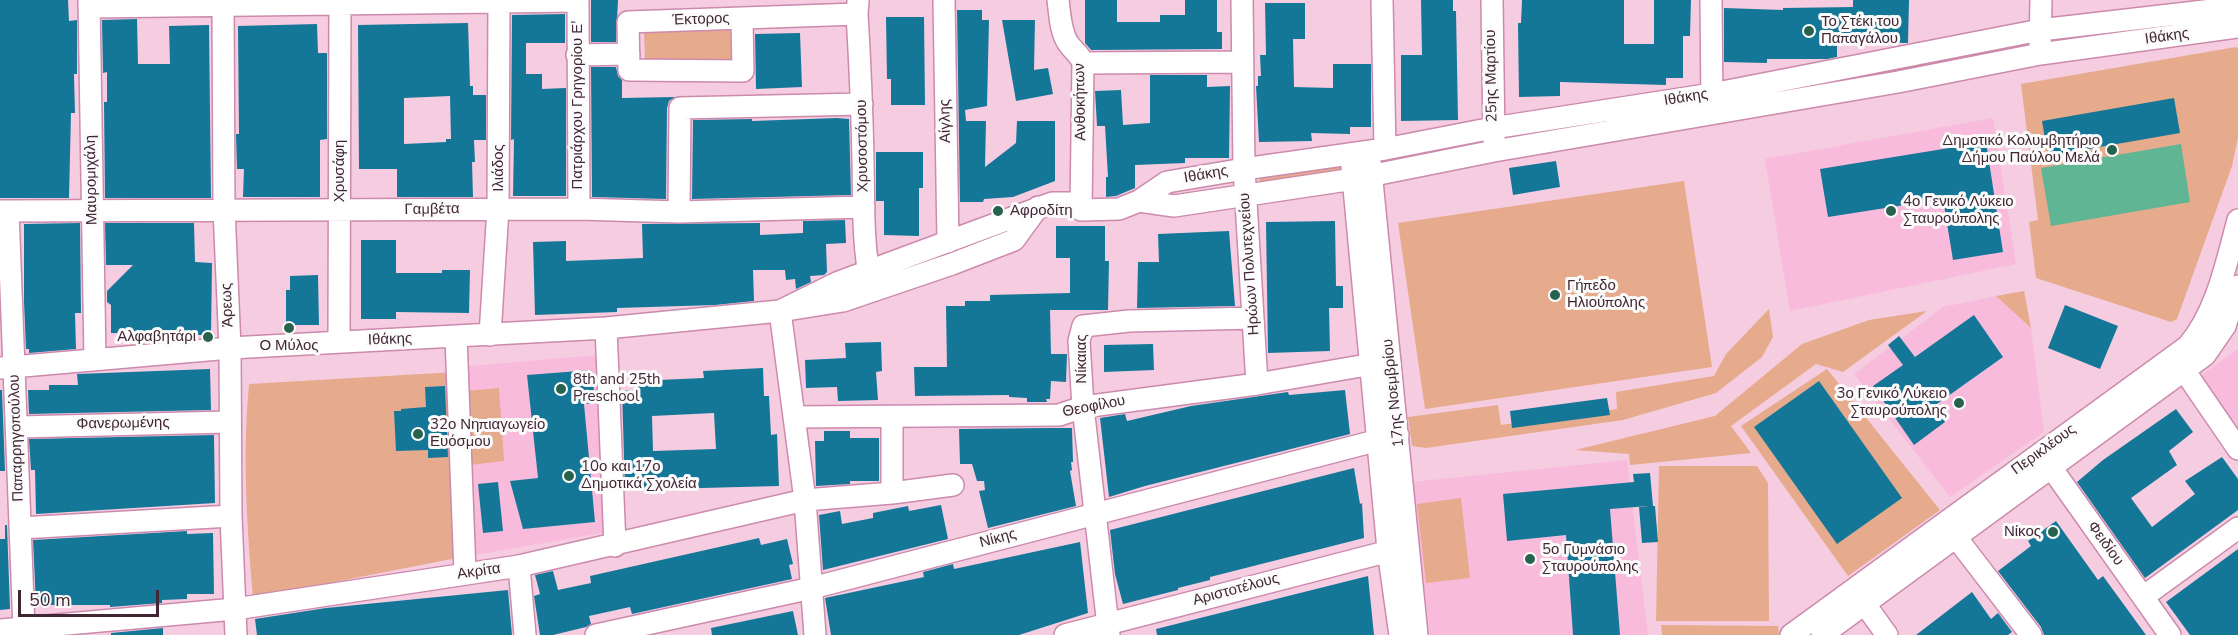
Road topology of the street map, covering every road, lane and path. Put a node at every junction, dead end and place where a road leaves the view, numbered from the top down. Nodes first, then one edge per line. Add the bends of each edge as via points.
1 (578, 0) edge
2 (944, 0) edge
3 (1058, 0) edge
4 (1242, 0) edge
5 (1382, 0) edge
6 (1492, 0) edge
7 (1711, 0) edge
8 (2041, 0) edge
9 (340, 2) edge
10 (499, 2) edge
11 (223, 3) edge
12 (89, 4) edge
13 (858, 7) edge
14 (2238, 8) edge
15 (688, 10) edge
16 (742, 19) junction
17 (2238, 27) edge
18 (2040, 30) junction
19 (577, 54) junction
20 (629, 54) junction
21 (2040, 54) junction
22 (1242, 62) junction
23 (1083, 63) junction
24 (862, 104) junction
25 (1712, 104) junction
26 (1493, 128) junction
27 (1368, 151) junction
28 (1494, 151) junction
29 (1244, 169) junction
30 (1363, 177) junction
31 (1245, 195) junction
32 (1139, 201) junction
33 (864, 207) junction
34 (1038, 207) junction
35 (224, 209) junction
36 (498, 209) junction
37 (579, 209) junction
38 (1081, 210) junction
39 (4, 211) edge
40 (93, 212) junction
41 (340, 212) junction
42 (679, 213) junction
43 (2238, 220) edge
44 (948, 242) junction
45 (871, 282) junction
46 (2238, 289) edge
47 (780, 310) junction
48 (1253, 318) junction
49 (606, 328) junction
50 (490, 335) junction
51 (456, 337) junction
52 (339, 342) junction
53 (230, 348) junction
54 (95, 360) junction
55 (1380, 363) junction
56 (2179, 363) junction
57 (7, 368) edge
58 (1257, 384) junction
59 (1083, 407) junction
60 (795, 417) junction
61 (892, 417) junction
62 (229, 422) junction
63 (18, 427) junction
64 (1388, 438) junction
65 (2238, 449) edge
66 (2046, 460) junction
67 (953, 485) dead end
68 (892, 493) junction
69 (805, 500) junction
70 (1095, 514) junction
71 (231, 516) junction
72 (21, 528) junction
73 (2238, 528) edge
74 (1955, 536) junction
75 (615, 546) junction
76 (1398, 549) junction
77 (519, 566) junction
78 (465, 573) junction
79 (812, 588) junction
80 (1859, 596) junction
81 (2143, 597) junction
82 (235, 609) junction
83 (24, 629) junction
84 (1108, 629) edge
85 (0, 630) edge
86 (237, 635) edge
87 (525, 635) edge
88 (596, 635) edge
89 (815, 635) edge
90 (1065, 635) edge
91 (1400, 635) edge
92 (1417, 635) edge
93 (1791, 635) edge
94 (1822, 635) edge
95 (1887, 635) edge
96 (2031, 635) edge
97 (2170, 635) edge

1 - 10 street
1 - 19 street, Πατριάρχου Γρηγορίου Ε'
2 - 44 street, Αίγλης
3 - 23 street, Ανθοκήπων via 1065,36
4 - 22 street, Ηρώων Πολυτεχνείου
5 - 27 street, 17ης Νοεμβρίου
6 - 26 street, 25ης Μαρτίου
7 - 25 street
8 - 18 street
9 - 10 street
9 - 11 street
9 - 41 street, Χρυσάφη
10 - 36 street, Ιλιάδος
11 - 12 street
11 - 35 street, Άρεως
12 - 40 street, Μαυρομιχάλη
13 - 16 street, Έκτορος
13 - 24 street, Χρυσοστόμου
14 - 18 street, Ιθάκης
15 - 16 street, Έκτορος
15 - 20 street, Έκτορος via 628,22
16 - 20 street via 743,70 629,70
17 - 21 street, Ιθάκης
18 - 21 street
18 - 25 street, Ιθάκης
19 - 20 street
19 - 37 street, Πατριάρχου Γρηγορίου Ε'
21 - 25 street, Ιθάκης via 1909,80
22 - 23 street
22 - 29 street, Ηρώων Πολυτεχνείου
23 - 38 street, Ανθοκήπων
24 - 33 street, Χρυσοστόμου
24 - 42 street via 680,108
25 - 26 street, Ιθάκης
25 - 28 street, Ιθάκης
26 - 27 street, Ιθάκης
26 - 28 street, 25ης Μαρτίου
27 - 29 street, Ιθάκης
27 - 30 street, 17ης Νοεμβρίου
28 - 30 street, Ιθάκης
29 - 31 street, Ηρώων Πολυτεχνείου
29 - 32 street, Ιθάκης via 1167,182
30 - 31 street, Ιθάκης
30 - 55 street, 17ης Νοεμβρίου
31 - 32 street, Ιθάκης via 1174,206
31 - 48 street, Ηρώων Πολυτεχνείου
32 - 38 street, Ιθάκης via 1119,209
33 - 42 street, Γαμβέτα
33 - 45 street, Χρυσοστόμου
34 - 38 street, Ιθάκης via 1060,202
34 - 44 street, Ιθάκης
34 - 45 street, Ιθάκης via 1014,240 952,264
35 - 40 street, Γαμβέτα
35 - 41 street, Γαμβέτα
35 - 53 street, Άρεως
36 - 37 street, Γαμβέτα
36 - 41 street, Γαμβέτα
36 - 50 street, Ιλιάδος
37 - 42 street, Γαμβέτα
39 - 40 street, Γαμβέτα
39 - 57 street, Παπαρρηγοπούλου
40 - 54 street, Μαυρομιχάλη
41 - 52 street, Χρυσάφη
43 - 56 street, Περικλέους via 2211,310
44 - 45 street, Ιθάκης
45 - 47 street, Ιθάκης via 843,301
46 - 56 street, Περικλέους via 2225,326 2205,355
47 - 49 street, Ιθάκης
47 - 60 street
48 - 58 street, Ηρώων Πολυτεχνείου
48 - 59 street, Νίκαιας via 1083,326 1079,341
49 - 50 street, Ιθάκης
49 - 75 street
50 - 51 street, Ιθάκης
51 - 52 street, Ιθάκης
51 - 78 street
52 - 53 street, Ιθάκης
53 - 54 street, Ιθάκης
53 - 62 street, Άρεως
54 - 57 street, Ιθάκης
55 - 58 street, Θεοφίλου
55 - 64 street, 17ης Νοεμβρίου
56 - 65 street
56 - 66 street, Περικλέους
57 - 63 street, Παπαρρηγοπούλου
58 - 59 street, Θεοφίλου
59 - 61 street, Θεοφίλου via 1059,415
59 - 70 street, Νίκαιας
60 - 61 street, Θεοφίλου
60 - 69 street
61 - 68 street
62 - 63 street, Φανερωμένης
62 - 71 street, Άρεως
63 - 72 street, Παπαρρηγοπούλου
64 - 70 street, Νίκης
64 - 76 street, 17ης Νοεμβρίου
66 - 74 street, Περικλέους
66 - 80 street, Περικλέους
66 - 81 street, Φειδίου
67 - 68 street, Ακρίτα
68 - 69 street, Ακρίτα
69 - 75 street, Ακρίτα
69 - 79 street
70 - 79 street, Νίκης
70 - 84 street, Νίκαιας
71 - 72 street
71 - 82 street, Άρεως
72 - 83 street, Παπαρρηγοπούλου
73 - 81 street
74 - 80 street, Περικλέους
74 - 96 street
75 - 77 street, Ακρίτα
76 - 84 street, Αριστοτέλους
76 - 91 street, 17ης Νοεμβρίου
76 - 92 street, 17ης Νοεμβρίου
77 - 78 street, Ακρίτα
77 - 87 street
78 - 82 street, Ακρίτα
79 - 88 street, Νίκης
79 - 89 street
80 - 93 street, Περικλέους
80 - 94 street, Περικλέους
80 - 95 street
81 - 97 street, Φειδίου
82 - 83 street, Ακρίτα
82 - 86 street, Άρεως
83 - 85 street, Ακρίτα
84 - 90 street, Αριστοτέλους

